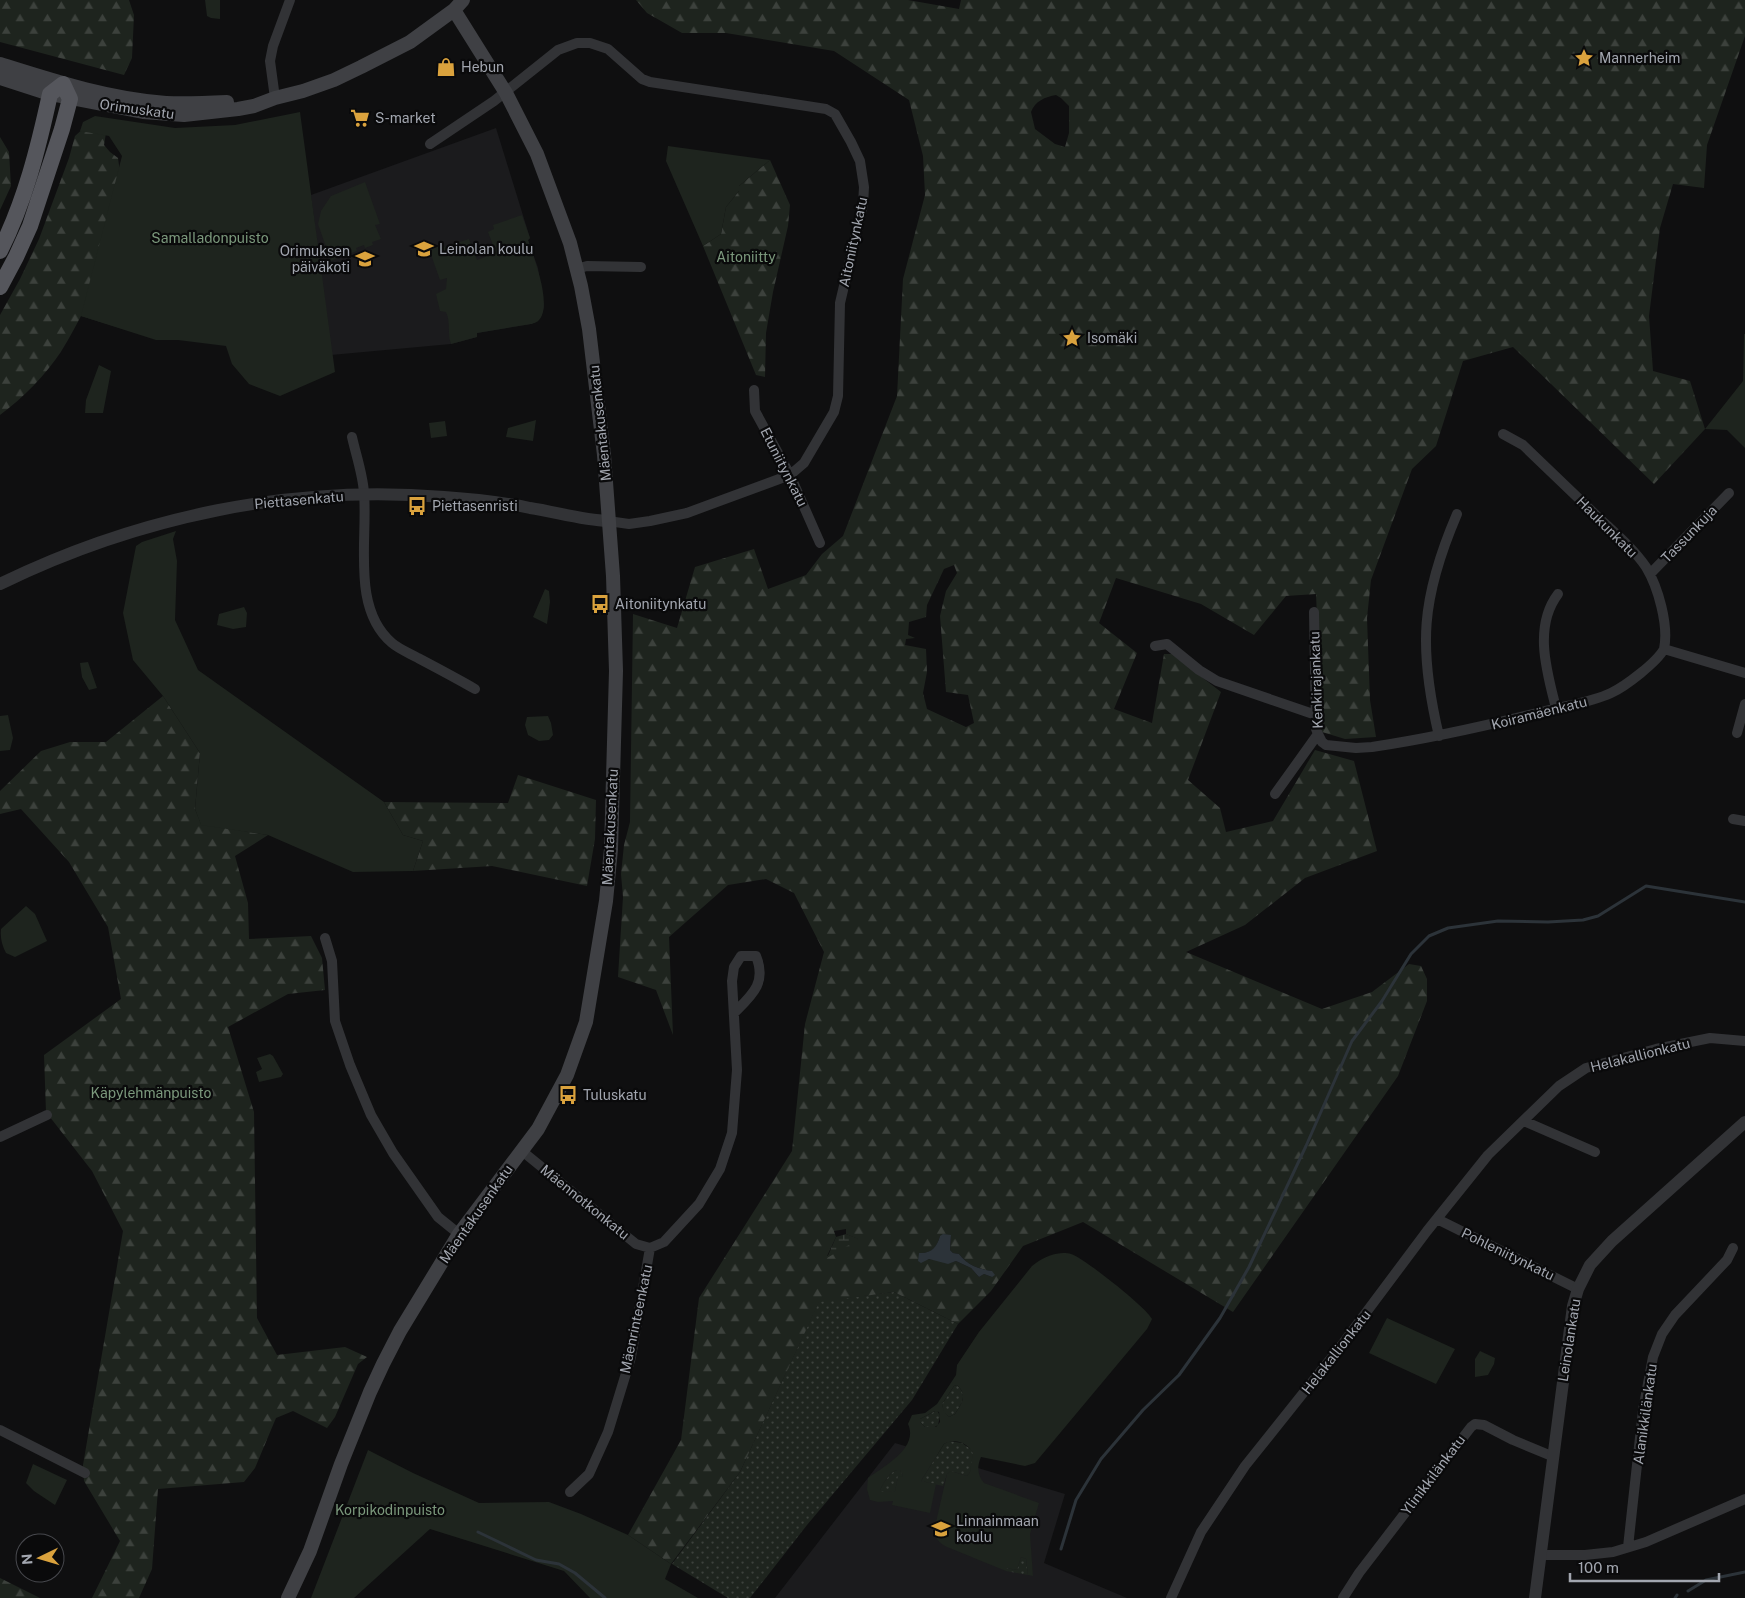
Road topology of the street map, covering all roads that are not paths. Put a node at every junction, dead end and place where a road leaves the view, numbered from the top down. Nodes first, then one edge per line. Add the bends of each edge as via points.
1 (290, 0) edge
2 (458, 5) edge
3 (0, 64) edge
4 (0, 78) edge
5 (67, 91) junction
6 (506, 92) junction
7 (50, 94) junction
8 (275, 98) junction
9 (430, 144) dead end
10 (0, 251) edge
11 (641, 267) dead end
12 (576, 268) junction
13 (0, 287) edge
14 (754, 390) dead end
15 (1503, 434) dead end
16 (352, 437) dead end
17 (790, 475) junction
18 (1729, 493) dead end
19 (364, 495) junction
20 (1457, 514) dead end
21 (608, 520) junction
22 (820, 543) dead end
23 (1650, 574) junction
24 (0, 584) edge
25 (1558, 594) dead end
26 (1314, 612) dead end
27 (1155, 646) dead end
28 (1664, 648) junction
29 (1745, 673) edge
30 (475, 689) dead end
31 (1745, 704) edge
32 (1556, 708) junction
33 (1316, 715) junction
34 (1737, 733) dead end
35 (1318, 734) junction
36 (1439, 736) junction
37 (1275, 794) dead end
38 (1733, 819) dead end
39 (1745, 820) edge
40 (325, 938) dead end
41 (734, 1013) junction
42 (1745, 1041) edge
43 (47, 1115) dead end
44 (1524, 1121) junction
45 (1745, 1122) edge
46 (0, 1138) edge
47 (522, 1151) junction
48 (1595, 1152) dead end
49 (1437, 1219) junction
50 (459, 1234) junction
51 (650, 1248) junction
52 (1733, 1248) dead end
53 (1578, 1289) junction
54 (0, 1430) edge
55 (1554, 1457) junction
56 (85, 1472) dead end
57 (570, 1492) dead end
58 (1745, 1499) edge
59 (1628, 1547) junction
60 (1541, 1555) junction
61 (288, 1598) edge
62 (1171, 1598) edge
63 (1343, 1598) edge
64 (1535, 1598) edge

1 - 8 street via 270,61
2 - 6 main road, Mäentakusenkatu
2 - 8 main road, Orimuskatu via 410,42 361,67 326,83
3 - 5 main road, Orimuskatu
4 - 7 main road
5 - 7 highway
5 - 8 main road, Orimuskatu via 166,103
5 - 13 highway via 62,129 39,202
6 - 9 street, Aitoniitynkatu
6 - 12 main road, Mäentakusenkatu via 548,181
6 - 17 street, Aitoniitynkatu via 558,50 590,42 608,49 642,79 650,82 820,107 835,114 860,161 863,205 840,303 838,396 834,412 804,462
7 - 10 highway via 26,188
11 - 12 street
12 - 21 main road, Mäentakusenkatu via 589,329
14 - 17 street, Etuniitynkatu via 755,411
15 - 23 street, Haukunkatu via 1523,445 1635,552
16 - 19 street
17 - 21 street, Aitoniitynkatu via 687,513 628,524
17 - 22 street, Etuniitynkatu
18 - 23 street, Tassunkuja
19 - 21 street, Piettasenkatu via 487,501 578,518
19 - 24 street, Piettasenkatu via 285,500 205,512 118,536
19 - 30 street via 365,584 368,604 378,627 401,649
20 - 36 street via 1435,574 1426,619 1426,672
21 - 47 main road, Mäentakusenkatu via 616,671 606,901 586,1022 567,1075 546,1117
23 - 28 street, Haukunkatu via 1663,617
25 - 32 street via 1549,611 1544,636 1545,659
26 - 33 street, Kenkirajankatu
27 - 33 street via 1167,644 1217,681
28 - 29 street
28 - 32 street, Koiramäenkatu via 1654,662 1612,692
31 - 34 street
32 - 36 street, Koiramäenkatu
33 - 35 street, Kenkirajankatu
35 - 36 street, Koiramäenkatu via 1326,745 1356,748
35 - 37 street, Kenkirajankatu
38 - 39 street
40 - 50 street via 332,961 335,1021 371,1114 393,1153 438,1217
41 - 41 street, Mäenrinteenkatu via 734,967 741,956 756,956 760,967 759,981 754,993
41 - 51 street, Mäenrinteenkatu via 737,1070 732,1133 720,1169 699,1204 675,1232
42 - 44 street, Helakallionkatu via 1710,1038 1586,1068 1560,1086
43 - 46 street
44 - 48 street
44 - 49 street, Helakallionkatu via 1488,1155
45 - 53 street, Leinolankatu via 1612,1241 1590,1266
47 - 50 main road, Mäentakusenkatu
47 - 51 street, Mäennotkonkatu via 636,1244
49 - 53 street, Pohleniitynkatu
49 - 62 street, Helakallionkatu via 1228,1490 1200,1532
50 - 61 main road, Mäentakusenkatu via 382,1364 310,1551
51 - 57 street, Mäenrinteenkatu via 631,1357 608,1432 589,1474
52 - 59 street, Alanikkilänkatu via 1727,1260 1675,1314 1653,1356 1642,1418
53 - 55 street, Leinolankatu
54 - 56 street
55 - 60 street, Leinolankatu
55 - 63 street, Ylinikkilänkatu via 1484,1425 1475,1424
58 - 59 street
59 - 60 street via 1608,1554
60 - 64 street, Leinolankatu

